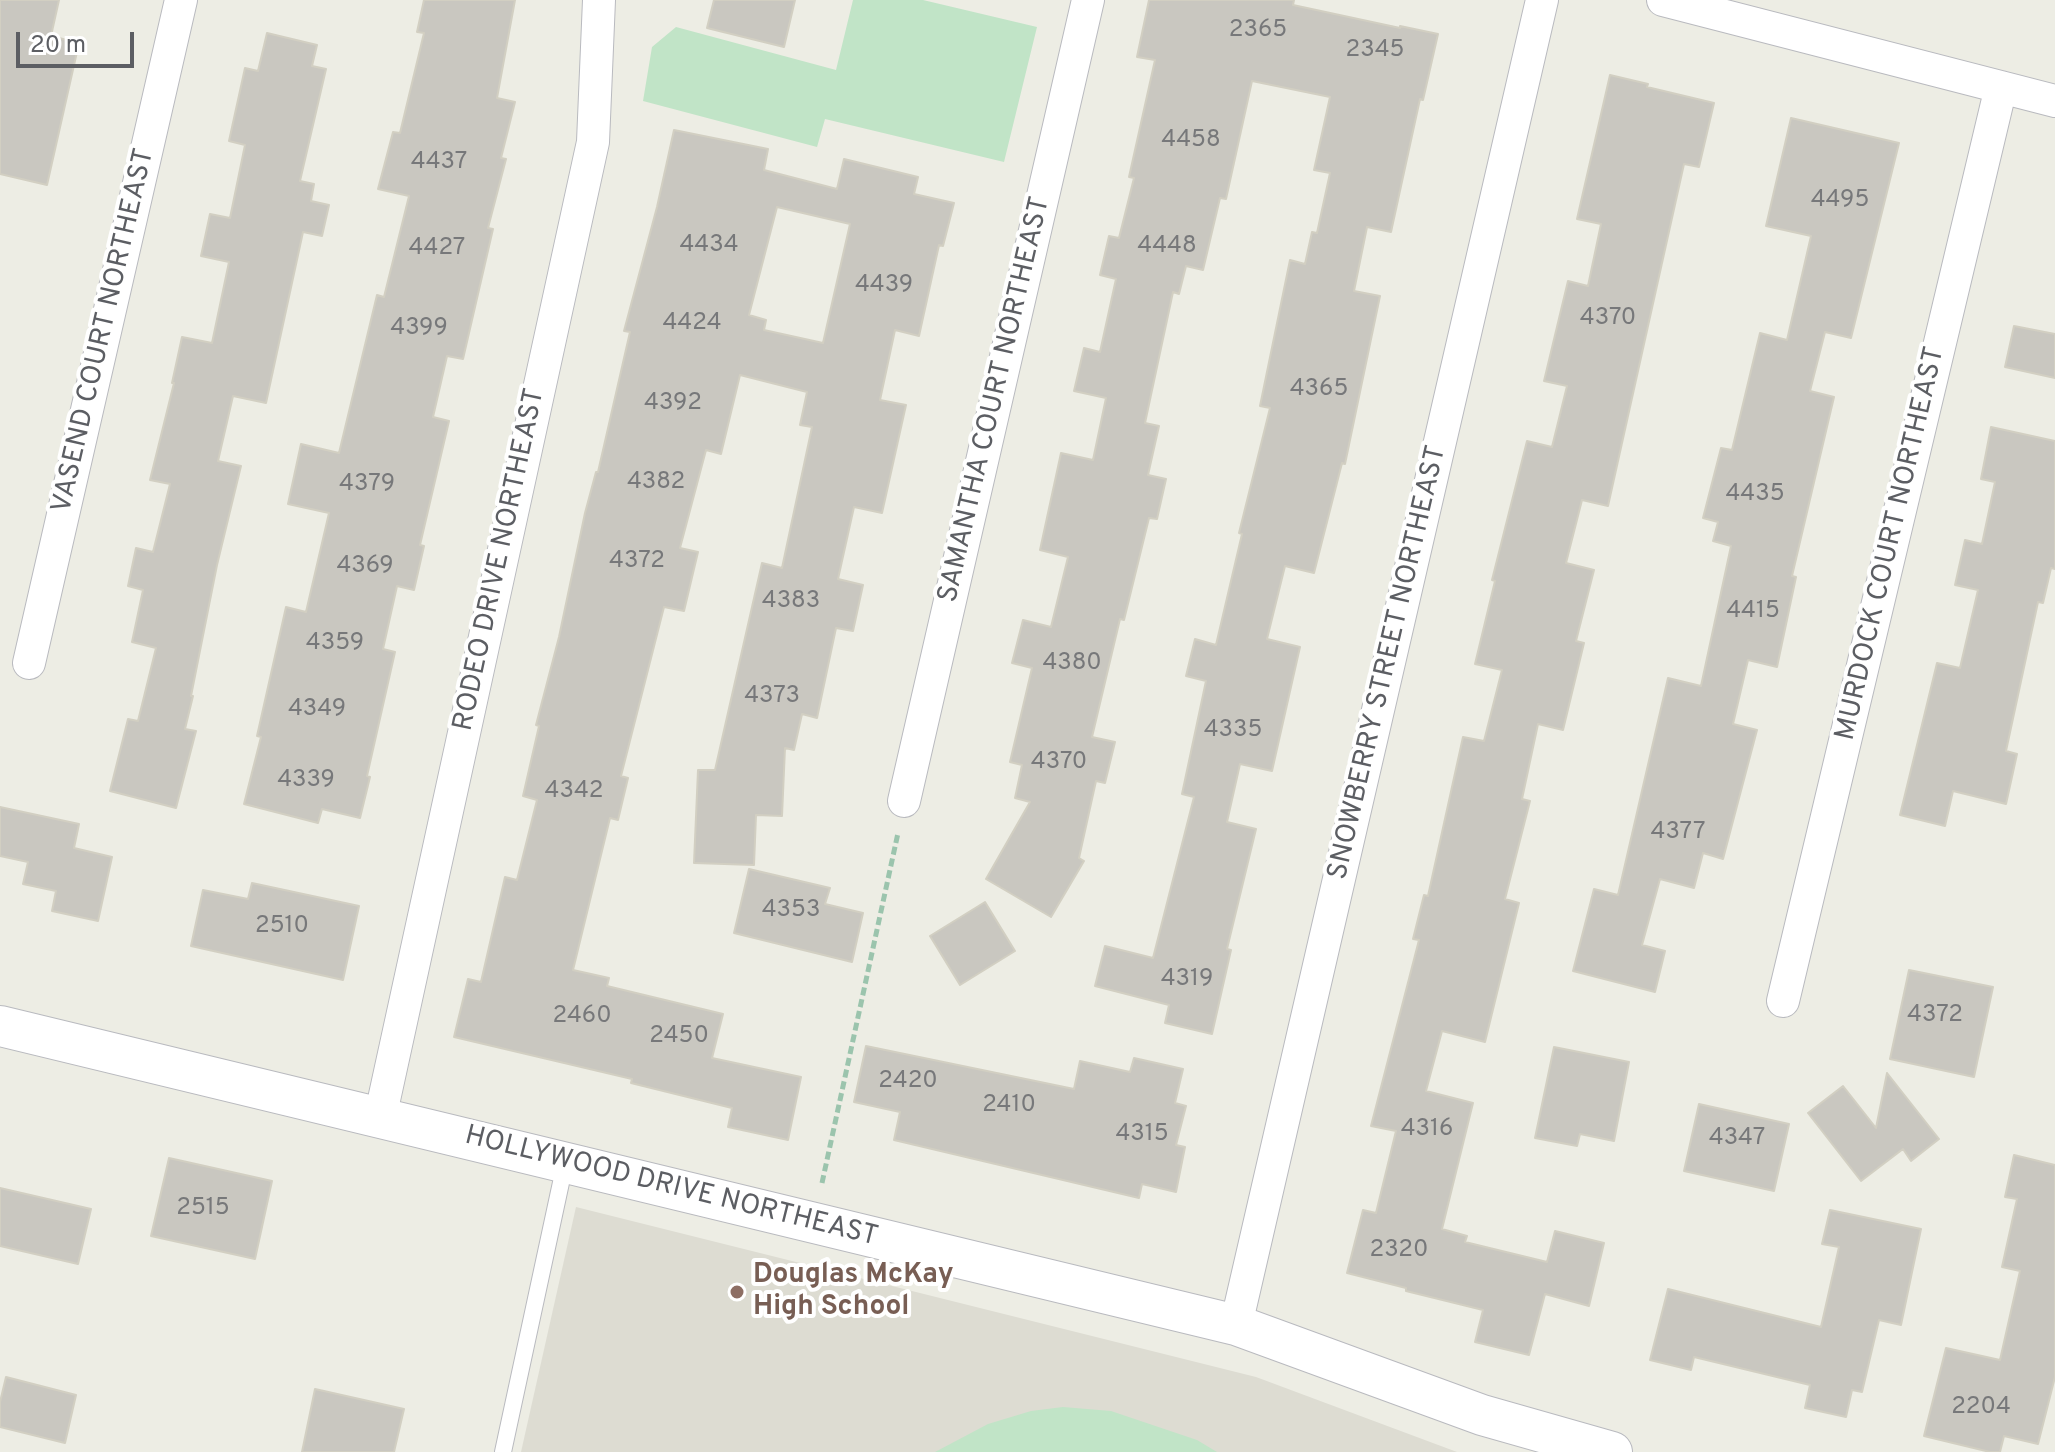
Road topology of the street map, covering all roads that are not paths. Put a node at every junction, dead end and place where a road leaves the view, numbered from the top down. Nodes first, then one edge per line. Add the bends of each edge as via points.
1 (181, 0) edge
2 (599, 0) edge
3 (1088, 0) edge
4 (1542, 0) edge
5 (1663, 0) edge
6 (2001, 87) junction
7 (2055, 101) edge
8 (29, 663) dead end
9 (904, 801) road end
10 (1783, 1001) dead end
11 (0, 1026) edge
12 (380, 1118) junction
13 (565, 1163) junction
14 (1236, 1325) junction
15 (503, 1452) edge
16 (1612, 1452) edge

1 - 8 street, VASEND COURT NORTHEAST
2 - 12 street, RODEO DRIVE NORTHEAST via 593,142
3 - 9 street, SAMANTHA COURT NORTHEAST
4 - 14 street, SNOWBERRY STREET NORTHEAST
5 - 6 street
6 - 7 street
6 - 10 street, MURDOCK COURT NORTHEAST
11 - 12 street, HOLLYWOOD DRIVE NORTHEAST
12 - 13 street, HOLLYWOOD DRIVE NORTHEAST
13 - 14 street, HOLLYWOOD DRIVE NORTHEAST
13 - 15 lane
14 - 16 street, HOLLYWOOD DRIVE NORTHEAST via 1482,1415

